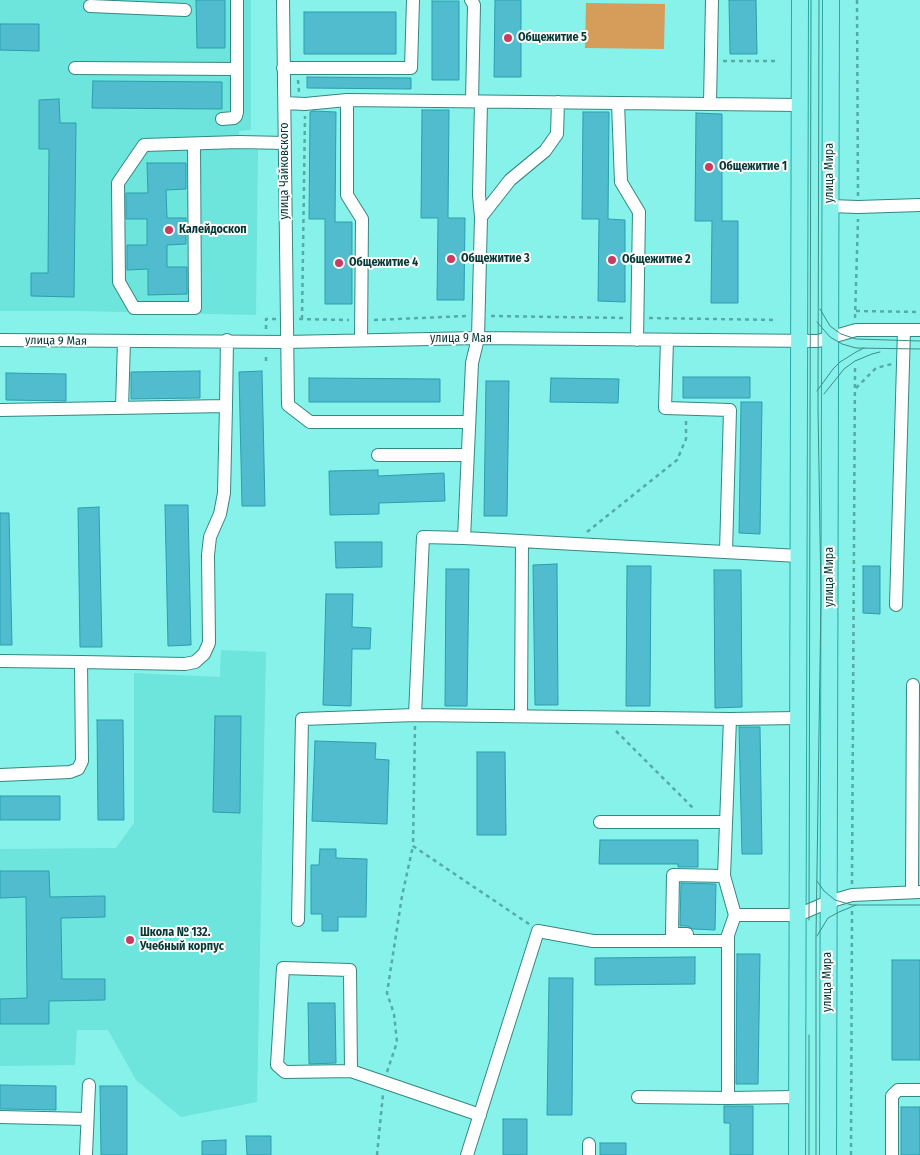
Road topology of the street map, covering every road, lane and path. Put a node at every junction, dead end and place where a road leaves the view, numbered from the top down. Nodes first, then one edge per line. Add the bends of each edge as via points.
1 (237, 0) edge
2 (283, 0) edge
3 (413, 0) edge
4 (421, 0) edge
5 (471, 0) edge
6 (712, 0) edge
7 (800, 0) edge
8 (830, 0) edge
9 (858, 0) edge
10 (157, 4) edge
11 (90, 6) dead end
12 (185, 10) dead end
13 (711, 61) junction
14 (778, 61) dead end
15 (419, 65) dead end
16 (76, 68) dead end
17 (283, 68) junction
18 (298, 68) junction
19 (237, 69) junction
20 (347, 100) junction
21 (476, 102) junction
22 (558, 102) junction
23 (285, 103) junction
24 (618, 103) junction
25 (305, 104) junction
26 (710, 104) junction
27 (799, 105) junction
28 (222, 119) dead end
29 (284, 143) junction
30 (194, 144) junction
31 (920, 205) edge
32 (830, 206) junction
33 (858, 207) junction
34 (481, 217) junction
35 (856, 310) junction
36 (920, 312) edge
37 (479, 316) junction
38 (637, 318) junction
39 (856, 319) dead end
40 (361, 320) junction
41 (777, 320) dead end
42 (904, 330) junction
43 (920, 330) edge
44 (830, 337) junction
45 (478, 338) junction
46 (0, 340) edge
47 (227, 340) junction
48 (361, 340) junction
49 (637, 340) junction
50 (667, 340) junction
51 (124, 341) junction
52 (799, 341) junction
53 (286, 342) junction
54 (903, 360) junction
55 (855, 368) dead end
56 (855, 389) junction
57 (226, 406) junction
58 (122, 407) junction
59 (685, 408) junction
60 (0, 410) edge
61 (468, 422) junction
62 (378, 455) dead end
63 (467, 455) junction
64 (464, 538) junction
65 (522, 542) junction
66 (572, 544) junction
67 (726, 552) junction
68 (799, 556) junction
69 (896, 605) dead end
70 (0, 661) edge
71 (81, 662) junction
72 (913, 685) dead end
73 (415, 715) junction
74 (521, 716) junction
75 (603, 717) junction
76 (798, 718) junction
77 (730, 719) junction
78 (0, 775) edge
79 (600, 822) dead end
80 (707, 822) junction
81 (726, 822) junction
82 (413, 846) junction
83 (724, 876) junction
84 (852, 886) dead end
85 (916, 892) edge
86 (828, 902) junction
87 (852, 910) dead end
88 (735, 915) junction
89 (798, 915) junction
90 (298, 920) dead end
91 (538, 931) junction
92 (728, 938) junction
93 (351, 1072) junction
94 (383, 1082) junction
95 (88, 1084) dead end
96 (920, 1090) edge
97 (638, 1097) dead end
98 (798, 1097) junction
99 (728, 1098) junction
100 (480, 1114) junction
101 (0, 1117) edge
102 (87, 1119) junction
103 (86, 1155) edge
104 (378, 1155) edge
105 (467, 1155) edge
106 (798, 1155) edge
107 (828, 1155) edge
108 (852, 1155) edge
109 (892, 1155) edge

1 - 19 street
2 - 17 street, улица Чайковского
3 - 18 street via 411,68
4 - 15 street
5 - 21 street via 474,5
6 - 13 street
7 - 27 main road
8 - 32 main road, улица Мира
9 - 33 path
10 - 11 street
10 - 12 street
13 - 14 path
13 - 26 street
16 - 19 street
17 - 18 street
17 - 23 street, улица Чайковского
18 - 25 path via 300,98
19 - 28 street via 236,116
20 - 21 street
20 - 25 street
20 - 40 street via 347,195 362,219
21 - 22 street
21 - 34 street
22 - 24 street
22 - 34 street via 557,134 545,152 510,180
23 - 25 street
23 - 29 street, улица Чайковского
24 - 26 street
24 - 38 street via 621,182 639,212
25 - 40 path via 302,319
26 - 27 street
27 - 52 main road
29 - 30 street
29 - 53 street, улица Чайковского
30 - 30 street via 144,145 118,183 119,282 134,308 195,308
31 - 33 street
32 - 33 street
32 - 44 main road, улица Мира
33 - 35 path
34 - 37 street
35 - 36 path
35 - 39 path
37 - 38 path
37 - 40 path
37 - 45 street
38 - 41 path
38 - 49 street
40 - 48 street
42 - 43 street, улица 9 Мая
42 - 44 street, улица 9 Мая via 856,330
42 - 54 street
44 - 52 street, улица 9 Мая
44 - 86 main road, улица Мира
45 - 48 street, улица 9 Мая
45 - 49 street, улица 9 Мая
45 - 61 street via 472,363
46 - 51 street, улица 9 Мая
47 - 51 street, улица 9 Мая
47 - 53 street, улица 9 Мая
47 - 57 street
48 - 53 street, улица 9 Мая
49 - 50 street, улица 9 Мая
50 - 52 street, улица 9 Мая
50 - 59 street via 665,408
51 - 58 street
52 - 68 main road
53 - 61 street, улица Чайковского via 288,405 310,422
54 - 56 path via 876,368
54 - 69 street
55 - 56 path
56 - 84 path
57 - 58 street
57 - 71 street via 224,493 220,514 210,537 209,643 204,654 196,662 184,664
58 - 60 street
59 - 66 path via 686,439 676,460
59 - 67 street via 730,410
61 - 63 street
62 - 63 street
63 - 64 street
64 - 65 street
64 - 73 street via 423,537
65 - 66 street
65 - 74 street
66 - 67 street
67 - 68 street
68 - 76 main road
70 - 71 street
71 - 78 street via 82,761 78,769
72 - 85 street
73 - 74 street
73 - 82 path
73 - 90 street via 302,719
74 - 75 street
75 - 77 street
75 - 80 path
76 - 77 street
76 - 89 main road
77 - 81 street
79 - 80 street
80 - 81 street
81 - 83 street
82 - 91 path
82 - 94 path via 387,993 394,1014 397,1042
83 - 88 street
83 - 92 street via 673,875 672,934
85 - 86 street via 852,895
86 - 89 street
86 - 107 main road, улица Мира
87 - 108 path
88 - 89 street
88 - 92 street
89 - 98 main road
91 - 92 street via 593,941
91 - 100 street
92 - 99 street
93 - 93 street via 285,1072 277,1065 283,968 350,970
93 - 94 street
94 - 100 street
94 - 104 path
95 - 102 street
96 - 109 street via 898,1090 892,1096
97 - 99 street
98 - 99 street
98 - 106 main road
100 - 105 street
101 - 102 street
102 - 103 street

